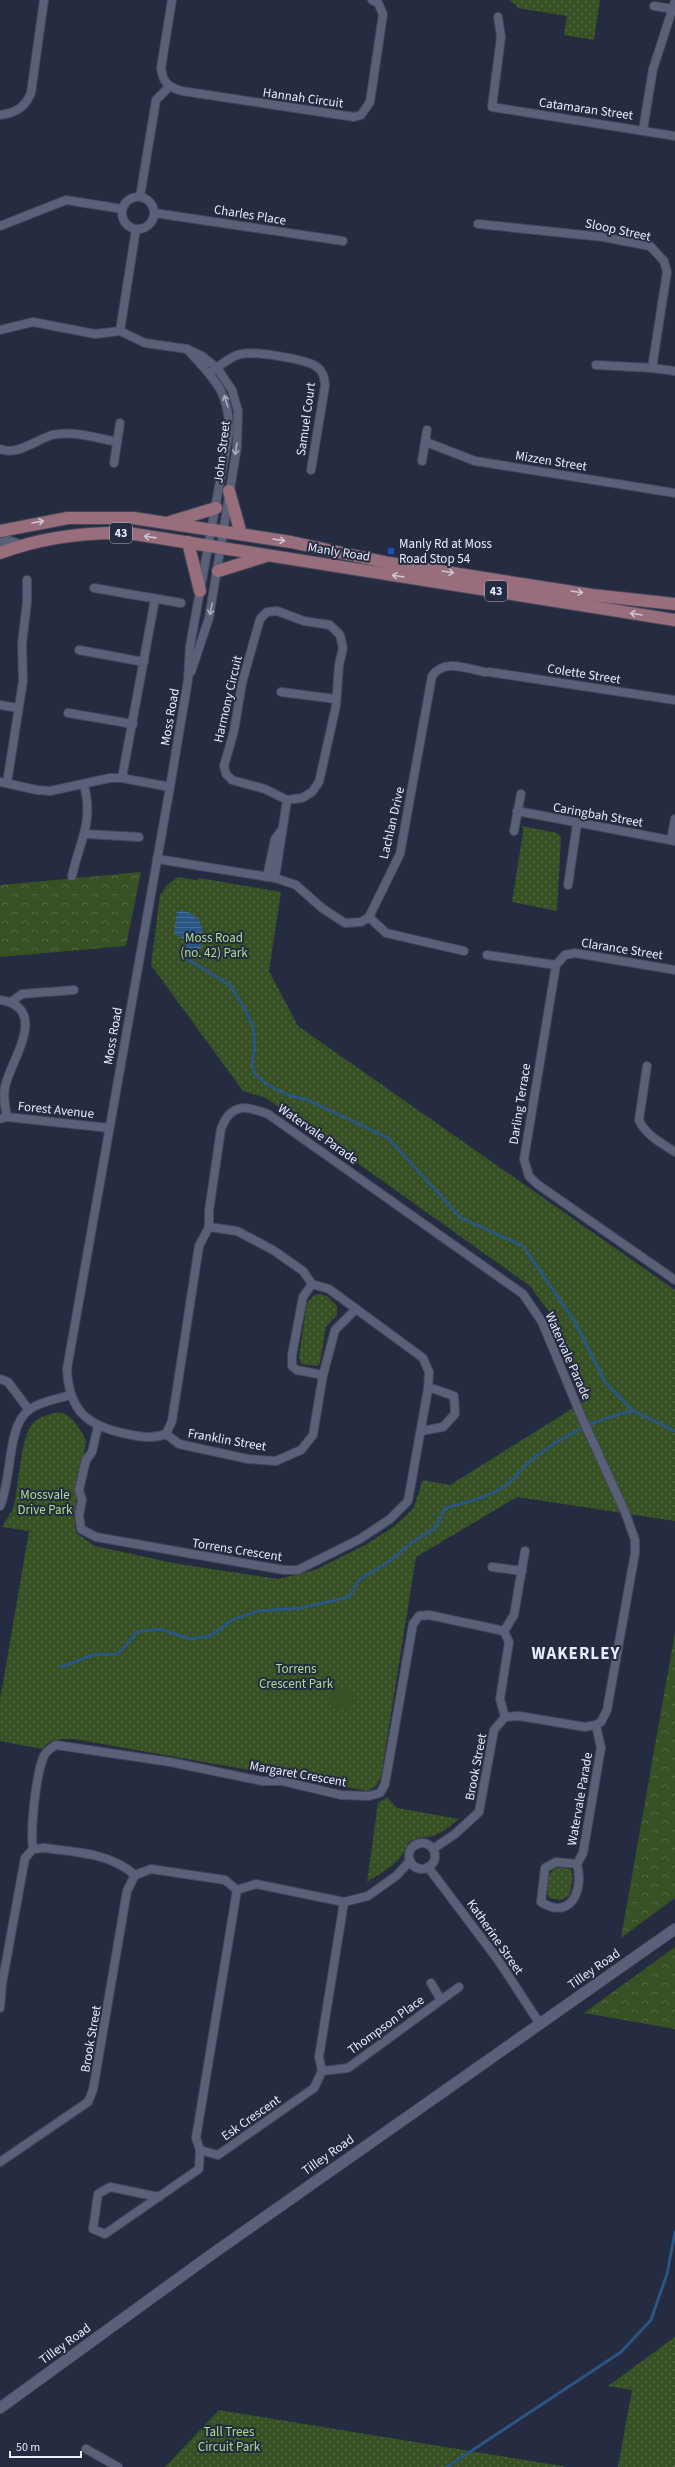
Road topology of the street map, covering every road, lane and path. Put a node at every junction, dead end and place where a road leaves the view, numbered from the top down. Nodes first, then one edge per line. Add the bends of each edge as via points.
1 (44, 0) edge
2 (172, 0) edge
3 (372, 0) edge
4 (674, 5) edge
5 (654, 6) dead end
6 (498, 17) dead end
7 (169, 87) junction
8 (0, 115) edge
9 (643, 130) junction
10 (675, 136) edge
11 (140, 197) junction
12 (122, 209) junction
13 (154, 213) junction
14 (478, 224) dead end
15 (0, 226) edge
16 (136, 230) junction
17 (343, 241) dead end
18 (0, 330) edge
19 (120, 331) junction
20 (596, 365) dead end
21 (652, 368) junction
22 (214, 371) junction
23 (675, 371) edge
24 (120, 424) dead end
25 (427, 430) dead end
26 (117, 442) junction
27 (426, 442) junction
28 (0, 449) edge
29 (422, 461) dead end
30 (114, 464) dead end
31 (311, 470) dead end
32 (229, 491) junction
33 (675, 493) edge
34 (216, 508) junction
35 (167, 523) junction
36 (217, 530) junction
37 (0, 531) edge
38 (241, 534) junction
39 (0, 542) edge
40 (188, 542) junction
41 (22, 545) junction
42 (215, 547) junction
43 (0, 553) edge
44 (268, 555) junction
45 (218, 571) junction
46 (27, 580) dead end
47 (94, 588) dead end
48 (200, 591) junction
49 (155, 599) junction
50 (181, 603) dead end
51 (675, 604) edge
52 (675, 620) edge
53 (80, 650) dead end
54 (144, 662) junction
55 (436, 669) joint
56 (188, 680) junction
57 (281, 692) dead end
58 (336, 699) junction
59 (675, 700) edge
60 (0, 705) edge
61 (18, 708) junction
62 (68, 713) dead end
63 (133, 724) junction
64 (122, 778) junction
65 (4, 782) edge
66 (84, 785) junction
67 (170, 787) junction
68 (521, 794) dead end
69 (287, 800) junction
70 (518, 811) junction
71 (675, 819) edge
72 (577, 824) junction
73 (281, 831) junction
74 (514, 831) dead end
75 (86, 834) junction
76 (139, 837) dead end
77 (673, 840) edge
78 (157, 859) junction
79 (72, 876) dead end
80 (266, 877) junction
81 (275, 878) junction
82 (568, 885) dead end
83 (369, 917) junction
84 (464, 951) dead end
85 (486, 955) dead end
86 (556, 965) junction
87 (675, 970) edge
88 (74, 990) dead end
89 (0, 1000) edge
90 (11, 1002) junction
91 (647, 1066) dead end
92 (2, 1086) edge
93 (3, 1118) edge
94 (109, 1128) junction
95 (675, 1152) edge
96 (209, 1227) junction
97 (675, 1280) edge
98 (312, 1284) junction
99 (356, 1309) junction
100 (323, 1375) junction
101 (0, 1379) edge
102 (428, 1389) junction
103 (71, 1395) junction
104 (29, 1410) junction
105 (98, 1426) junction
106 (422, 1431) junction
107 (166, 1434) junction
108 (0, 1506) edge
109 (525, 1551) dead end
110 (492, 1567) dead end
111 (522, 1571) junction
112 (504, 1631) junction
113 (506, 1717) junction
114 (596, 1725) junction
115 (34, 1849) junction
116 (433, 1849) junction
117 (410, 1862) junction
118 (577, 1864) junction
119 (428, 1867) junction
120 (135, 1875) junction
121 (237, 1890) junction
122 (344, 1902) junction
123 (675, 1929) edge
124 (431, 1983) dead end
125 (459, 1987) dead end
126 (441, 2000) junction
127 (0, 2008) edge
128 (540, 2024) junction
129 (322, 2070) junction
130 (200, 2150) junction
131 (0, 2162) edge
132 (158, 2197) junction
133 (0, 2408) edge
134 (86, 2449) dead end
135 (118, 2467) edge

1 - 8 street via 31,93 18,110
2 - 7 street via 161,68 162,79
3 - 7 street, Hannah Circuit via 378,3 383,14 370,102 361,115 338,116 182,92
4 - 5 street
4 - 9 street via 653,69
6 - 9 street, Catamaran Street via 501,37 492,107
7 - 11 street via 156,100
9 - 10 street, Catamaran Street
11 - 12 street via 130,199
11 - 13 street via 151,203
12 - 15 street via 66,200
12 - 16 street via 124,222
13 - 16 street via 150,225
13 - 17 street, Charles Place
14 - 21 street, Sloop Street via 603,237 650,246 658,252 667,272
16 - 19 street
18 - 19 street via 33,322 95,334
19 - 22 street, John Street via 145,343 187,349 202,356
20 - 21 street
21 - 23 street
22 - 31 street, Samuel Court via 232,357 246,353 306,362 320,370 325,386
22 -> 32 street, John Street via 232,390 238,411 238,437
34 -> 22 street, John Street via 230,419
24 - 26 street
25 - 27 street
26 - 28 street via 68,433 53,435 14,451
26 - 30 street
27 - 29 street
27 - 33 street, Mizzen Street via 475,461
32 - 36 street, John Street
32 - 38 main road
34 - 35 main road
34 - 36 street, John Street
35 - 36 main road, Manly Road / 43
37 -> 35 main road, Manly Road / 43 via 45,521 90,516
36 - 38 main road, Manly Road / 43
36 - 42 street
36 - 42 street
38 -> 51 main road, Manly Road / 43 via 389,563 592,595
39 - 41 street via 8,540
40 -> 41 main road, Manly Road / 43 via 128,533 107,533 54,537
40 - 42 main road, Manly Road / 43
40 - 48 main road
41 - 43 main road, Manly Road / 43
42 - 44 main road, Manly Road / 43
42 - 45 street, Moss Road
42 - 48 street, Moss Road
44 - 45 main road
52 -> 44 main road, Manly Road / 43
45 -> 56 street, Moss Road via 206,630
46 - 61 street via 27,602 22,630 23,681
47 - 49 street
48 - 56 street, Moss Road via 190,646
49 - 50 street
49 - 54 street
53 - 54 street
54 - 63 street
55 - 59 street, Colette Street via 449,665
55 - 83 street, Lachlan Drive via 432,676 400,854
56 - 67 street, Moss Road
57 - 58 street
58 - 69 street, Harmony Circuit via 319,782 312,792 302,798
58 - 69 street, Harmony Circuit via 343,648 340,635 330,625 304,621 277,611 266,612 260,619 242,683 234,731 224,766 226,774 232,780 264,789
60 - 61 street
61 - 65 street
62 - 63 street
63 - 64 street
64 - 66 street via 110,778
64 - 67 street
65 - 66 street via 50,791
66 - 75 street via 89,804
67 - 78 street, Moss Road
68 - 70 street
69 - 73 street
70 - 72 street, Caringbah Street
70 - 74 street
71 - 77 street
72 - 77 street, Caringbah Street
72 - 82 street
73 - 80 street via 275,840
73 - 81 street
75 - 76 street
75 - 79 street via 79,846
78 - 80 street
78 - 94 street, Moss Road
80 - 81 street
81 - 83 street via 296,885 322,908 345,923 362,922
83 - 84 street via 386,932
85 - 86 street
86 - 87 street, Clarance Street via 565,956 576,953
86 - 97 street, Darling Terrace via 524,1148 529,1176 536,1184
88 - 90 street via 22,994
89 - 90 street
90 - 92 street via 22,1013 24,1032 22,1047
91 - 95 street via 639,1120 650,1135
92 - 93 street
93 - 94 street, Forest Avenue
94 - 103 street, Moss Road via 67,1369
96 - 98 street via 237,1231 303,1271
96 - 107 street, Watervale Parade via 200,1246 173,1414
96 - 114 street, Watervale Parade via 209,1211 225,1119 234,1110 248,1106 268,1114 523,1294 542,1322 635,1540 635,1553 606,1710 601,1722
98 - 99 street, Torrens Crescent via 329,1289
98 - 100 street via 303,1297 292,1366 297,1370
99 - 100 street, Franklin Street via 334,1330
99 - 102 street, Torrens Crescent via 423,1358 429,1372
100 - 107 street, Franklin Street via 313,1435 301,1450 276,1461 248,1459 196,1449 179,1444
101 - 104 street via 8,1382
102 - 106 street, Torrens Crescent
102 - 106 street via 454,1396 456,1414 444,1427
103 - 104 street
103 - 105 street via 80,1412
104 - 108 street via 23,1415 18,1428
105 - 106 street, Torrens Crescent via 79,1490 82,1500 78,1515 81,1529 104,1538 284,1570 298,1570 312,1564 360,1539 390,1519 408,1500
105 - 107 street via 145,1437
109 - 111 street
110 - 111 street
111 - 112 street via 514,1615
112 - 113 street via 509,1642 500,1699
112 - 115 street, Margaret Crescent via 429,1615 419,1616 413,1624 386,1784 380,1793 369,1796 341,1795 282,1781 262,1781 170,1762 56,1745 44,1756 32,1819 31,1837
113 - 114 street via 519,1716 585,1727
113 - 116 street, Brook Street via 494,1730 479,1812 455,1834
114 - 118 street, Watervale Parade via 601,1748 583,1853
115 - 120 street via 44,1848 108,1858 123,1864
115 - 127 street via 25,1858
116 - 117 street via 426,1844 415,1845 410,1852
116 - 119 street via 434,1859
117 - 119 street via 419,1868
117 - 122 street via 396,1876 368,1896
118 - 118 street, Watervale Parade via 579,1872 574,1901 568,1907 551,1908 541,1902 545,1868 556,1862
119 - 128 street, Katherine Street via 498,1960
120 - 121 street via 151,1869 225,1880
120 - 131 street, Brook Street via 128,1891 94,2090 88,2102
121 - 122 street via 256,1884
121 - 130 street via 196,2138
122 - 129 street via 319,2057
123 - 128 main road, Tilley Road
124 - 126 street
125 - 126 street, Thompson Place
126 - 129 street, Thompson Place via 348,2068
128 - 133 main road, Tilley Road via 214,2253
129 - 130 street, Esk Crescent via 314,2088 218,2155
130 - 132 street via 200,2169
132 - 132 street via 105,2234 94,2229 98,2194 110,2187
134 - 135 street

